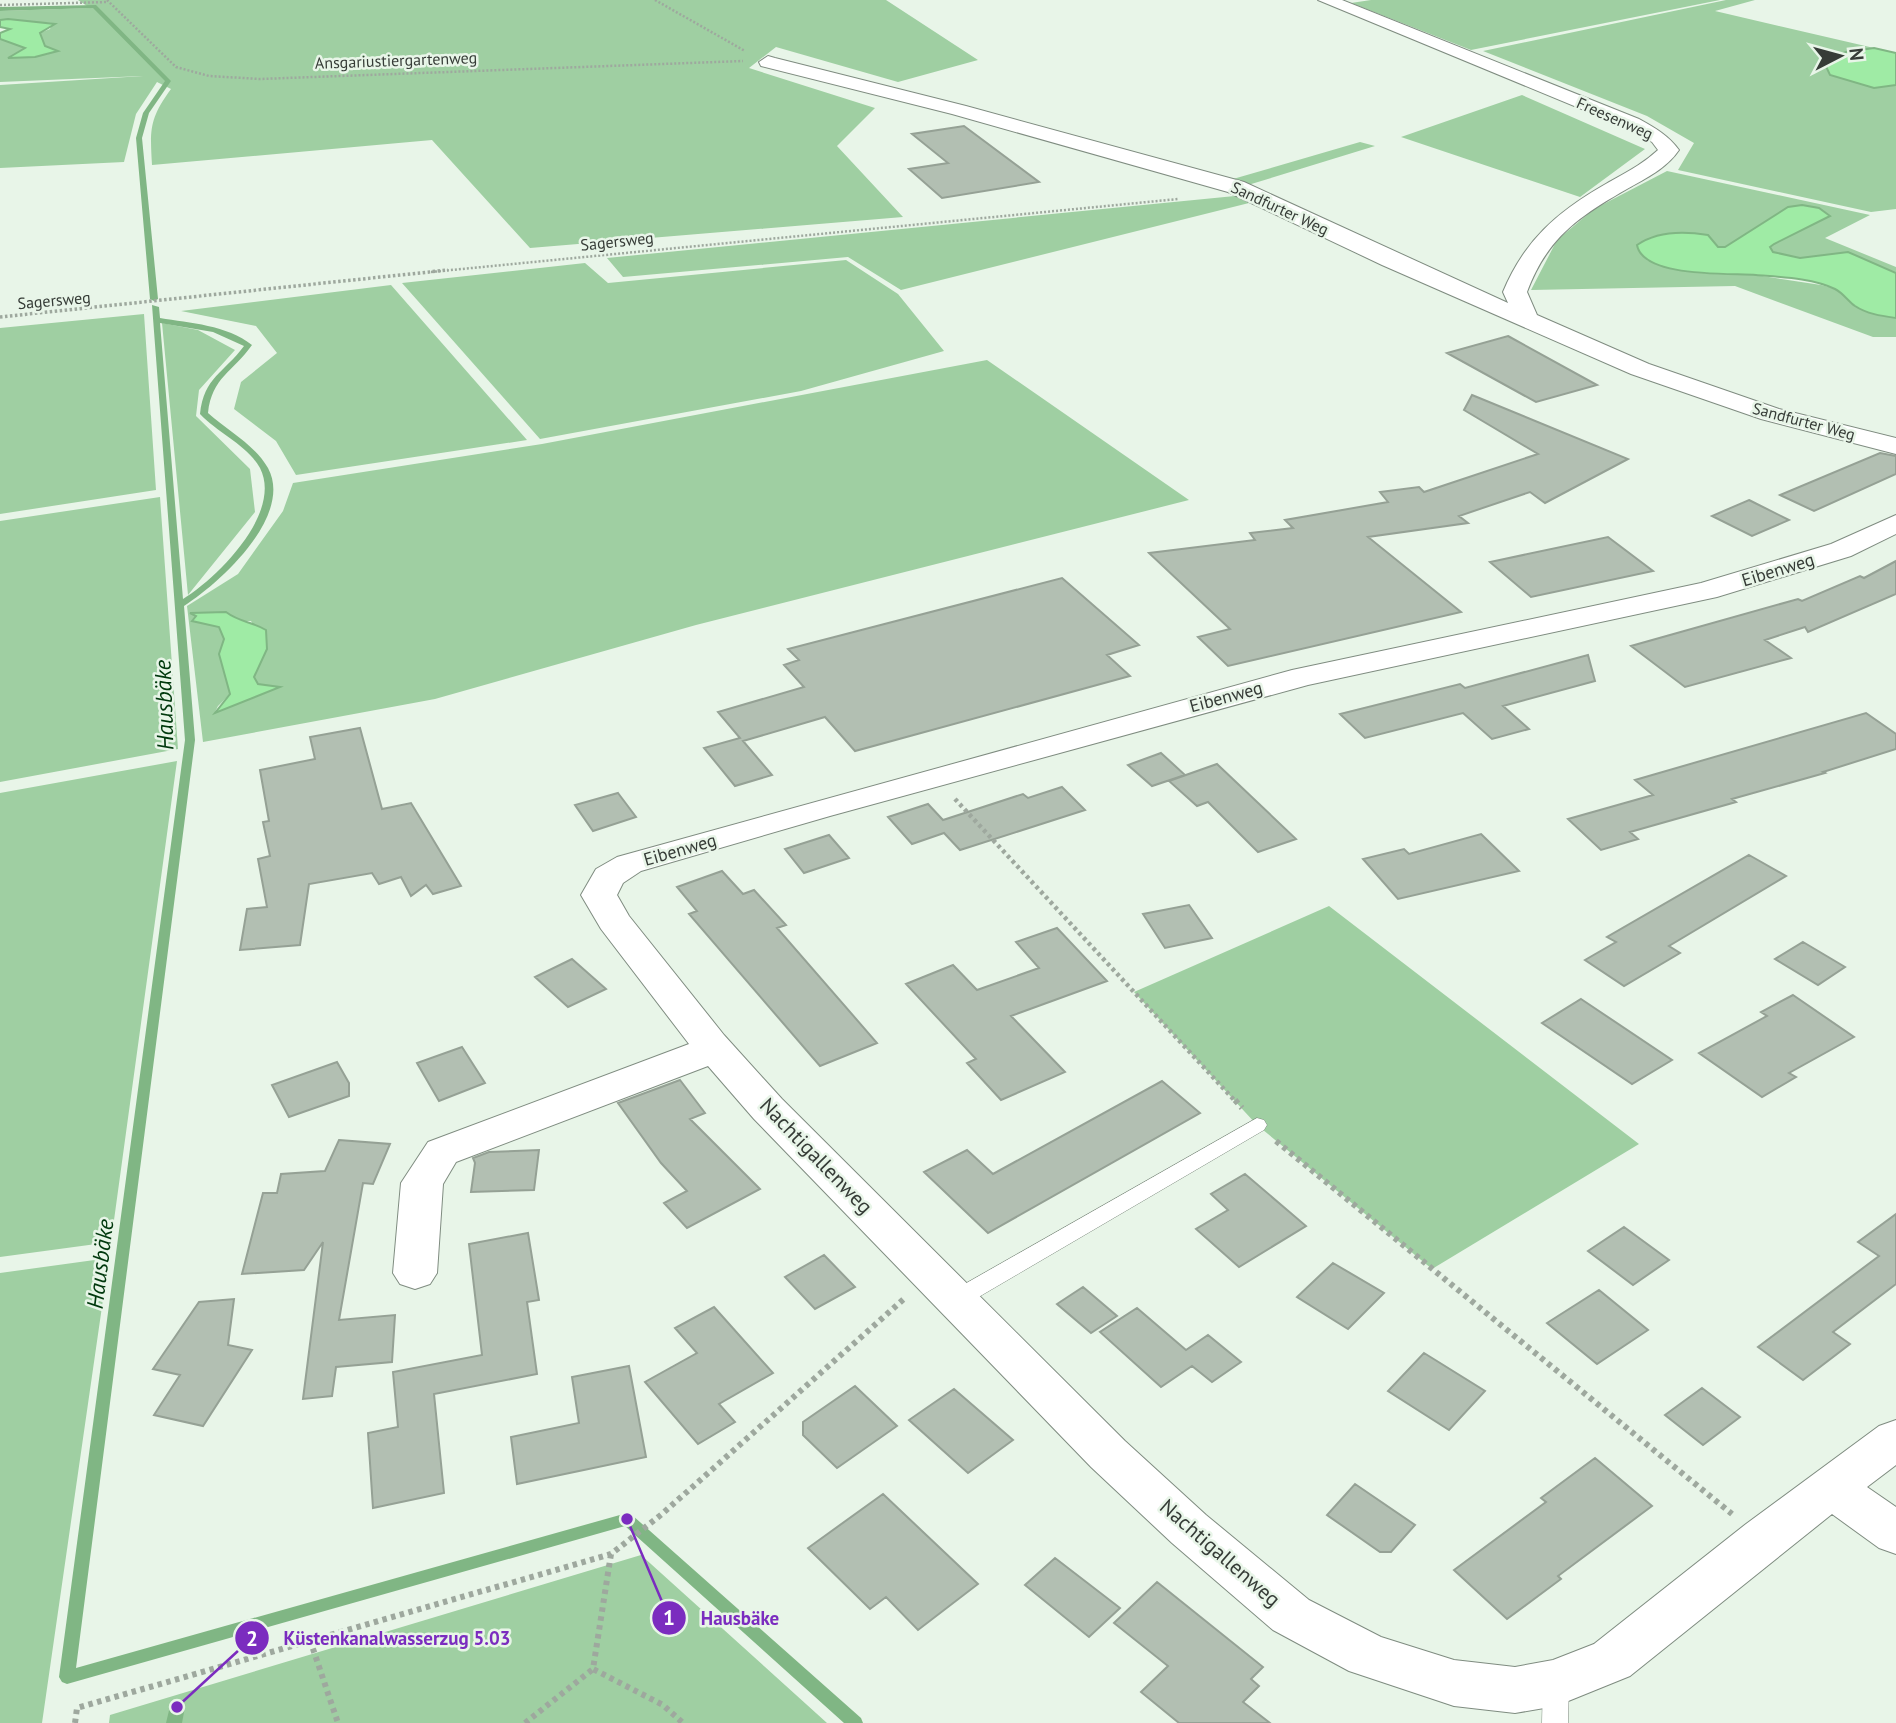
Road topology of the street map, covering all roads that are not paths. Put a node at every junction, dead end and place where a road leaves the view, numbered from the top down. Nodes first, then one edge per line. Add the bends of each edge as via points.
1 (1327, 0) edge
2 (768, 62) road end
3 (1527, 320) junction
4 (1896, 446) edge
5 (1896, 523) edge
6 (614, 921) joint
7 (715, 1049) junction
8 (1258, 1125) road end
9 (415, 1273) dead end
10 (944, 1286) junction
11 (1896, 1438) edge
12 (1832, 1488) junction
13 (1896, 1534) edge
14 (1555, 1703) edge

1 - 3 street, Freesenweg via 1632,123 1659,138 1669,150 1657,164 1546,233 1523,269 1515,292
2 - 3 street, Sandfurter Weg via 1236,187
3 - 4 street, Sandfurter Weg via 1640,369 1770,414
5 - 6 street, Eibenweg via 1841,550 1707,591 1303,677 629,864 608,877 599,895
6 - 7 street, Nachtigallenweg
7 - 9 street via 442,1152 422,1184
7 - 10 street, Nachtigallenweg
8 - 10 lane
10 - 14 street, Nachtigallenweg via 1108,1454 1291,1615 1367,1655 1454,1683 1515,1690
11 - 12 street, Nachtigallenweg
12 - 13 street
12 - 14 street, Nachtigallenweg

